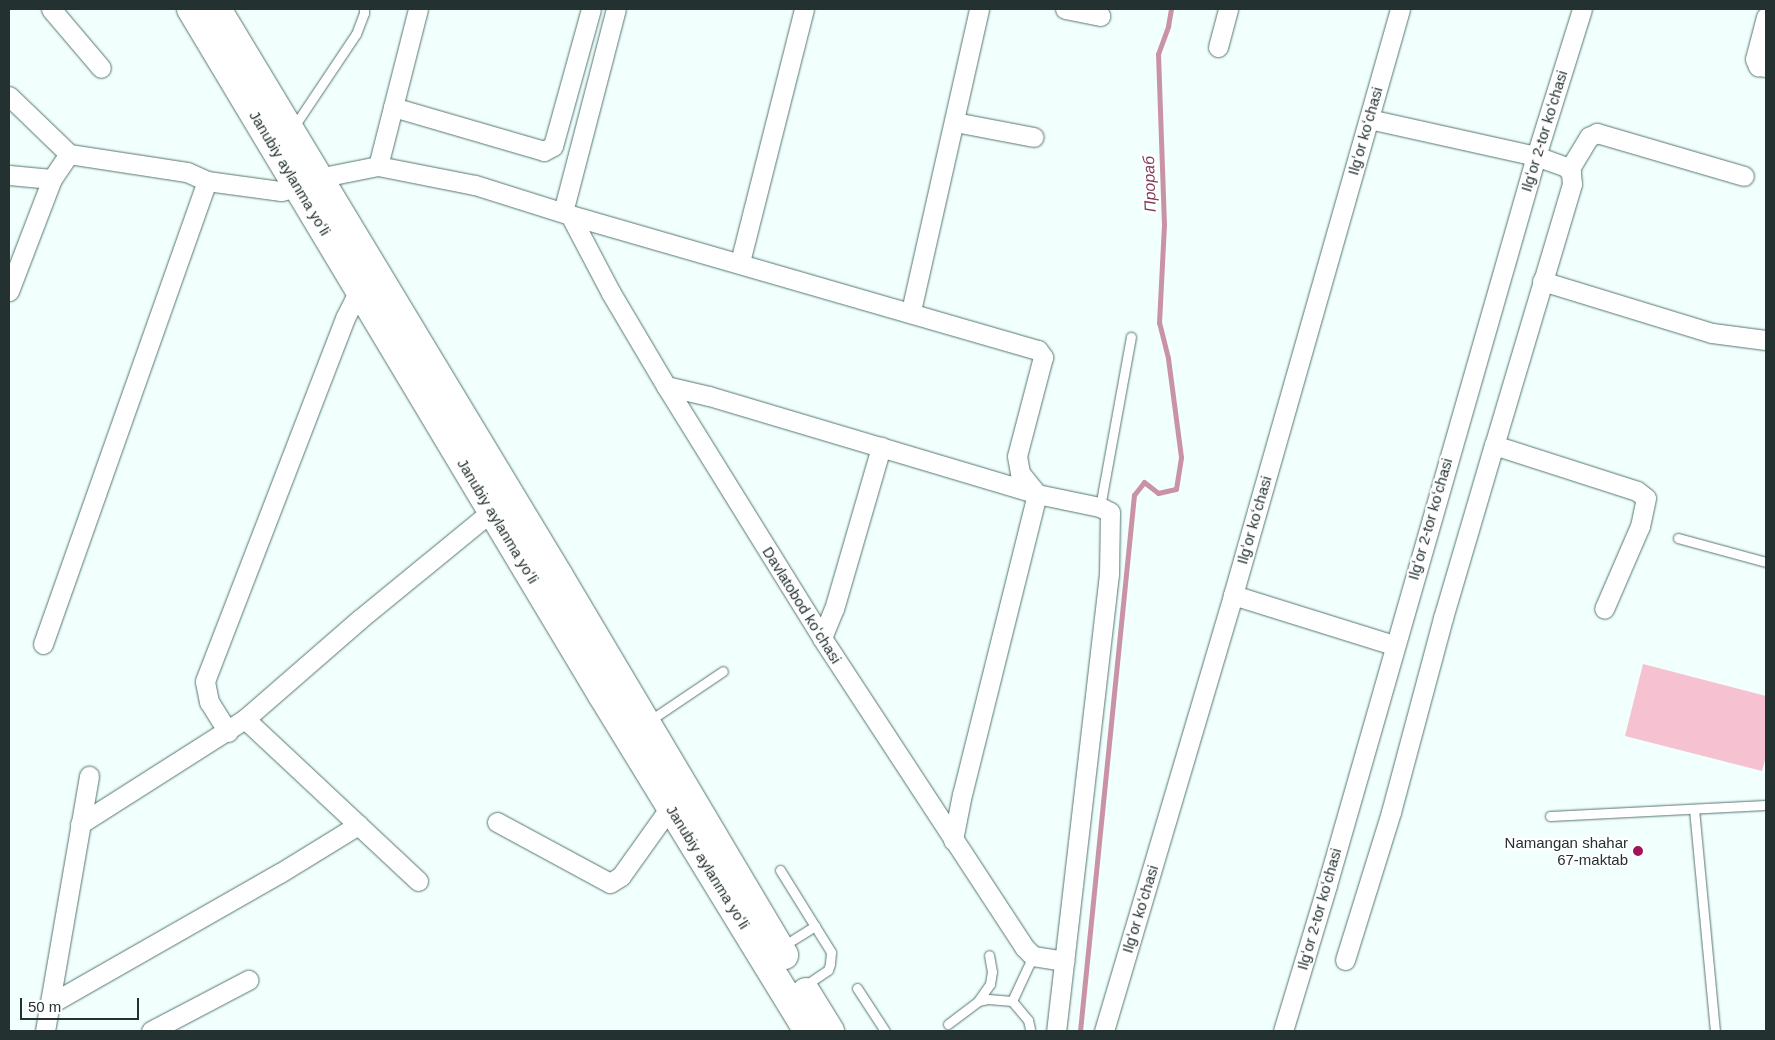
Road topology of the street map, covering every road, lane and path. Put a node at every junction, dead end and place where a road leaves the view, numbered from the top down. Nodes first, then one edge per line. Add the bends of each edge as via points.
1 (51, 9) edge
2 (191, 9) edge
3 (216, 9) edge
4 (364, 9) edge
5 (418, 9) edge
6 (591, 9) edge
7 (596, 9) edge
8 (804, 9) edge
9 (979, 9) edge
10 (1065, 9) edge
11 (1228, 9) edge
12 (1400, 9) edge
13 (1582, 9) edge
14 (615, 12) edge
15 (1100, 16) dead end
16 (1766, 17) edge
17 (1218, 47) dead end
18 (1766, 67) edge
19 (101, 68) dead end
20 (9, 96) edge
21 (393, 107) junction
22 (1369, 118) junction
23 (955, 122) junction
24 (290, 132) junction
25 (1034, 137) dead end
26 (69, 154) junction
27 (1536, 156) junction
28 (378, 166) junction
29 (1569, 170) junction
30 (9, 175) edge
31 (1744, 176) dead end
32 (52, 179) junction
33 (207, 181) junction
34 (308, 183) junction
35 (566, 213) junction
36 (740, 262) junction
37 (1542, 281) junction
38 (359, 290) junction
39 (9, 291) edge
40 (911, 311) junction
41 (1131, 337) dead end
42 (1766, 340) edge
43 (666, 386) junction
44 (1494, 445) junction
45 (881, 447) junction
46 (1037, 494) junction
47 (1100, 507) junction
48 (492, 511) junction
49 (1678, 538) dead end
50 (1766, 562) edge
51 (1234, 596) junction
52 (1604, 609) dead end
53 (822, 638) junction
54 (43, 644) dead end
55 (1394, 645) junction
56 (723, 671) dead end
57 (245, 719) junction
58 (646, 722) junction
59 (228, 732) junction
60 (89, 776) dead end
61 (1766, 805) edge
62 (671, 806) junction
63 (1694, 809) junction
64 (1550, 816) dead end
65 (496, 822) dead end
66 (80, 824) junction
67 (358, 825) junction
68 (953, 840) junction
69 (780, 870) dead end
70 (418, 881) dead end
71 (815, 926) junction
72 (780, 948) junction
73 (989, 955) dead end
74 (1033, 956) junction
75 (1345, 960) dead end
76 (1065, 961) junction
77 (248, 980) dead end
78 (803, 987) junction
79 (857, 988) dead end
80 (1012, 1001) junction
81 (978, 1002) junction
82 (50, 1004) junction
83 (948, 1024) dead end
84 (1030, 1029) dead end
85 (45, 1031) edge
86 (151, 1031) edge
87 (808, 1031) edge
88 (830, 1031) edge
89 (885, 1031) edge
90 (1056, 1031) edge
91 (1104, 1031) edge
92 (1283, 1031) edge
93 (1714, 1031) edge

1 - 19 street
2 - 34 highway, Janubiy aylanma yoʻli
3 - 24 highway, Janubiy aylanma yoʻli
4 - 24 lane via 356,34
5 - 21 street
6 - 21 street via 552,146 544,152
7 - 14 street
8 - 36 street
9 - 23 street
10 - 15 street
11 - 17 street
12 - 22 street, Ilgʻor koʻchasi
13 - 27 street, Ilgʻor 2-tor koʻchasi
14 - 35 street
16 - 18 street via 1755,60 1758,66
20 - 26 street
21 - 28 street
22 - 27 street
22 - 51 street, Ilgʻor koʻchasi
23 - 25 street
23 - 40 street
24 - 34 highway, Janubiy aylanma yoʻli
26 - 32 street
26 - 33 street via 187,172
27 - 29 street
27 - 55 street, Ilgʻor 2-tor koʻchasi
28 - 34 street
28 - 35 street via 475,185
29 - 31 street via 1589,137 1598,133
29 - 37 street via 1572,184
30 - 32 street
32 - 39 street
33 - 34 street via 281,191
33 - 54 street
34 - 38 highway, Janubiy aylanma yoʻli
34 - 58 highway, Janubiy aylanma yoʻli
35 - 36 street
35 - 43 street, Davlatobod koʻchasi
36 - 40 street
37 - 42 street via 1712,333
37 - 44 street
38 - 48 highway, Janubiy aylanma yoʻli
38 - 59 street via 345,318 207,674 207,697
40 - 46 street via 1038,350 1043,357 1017,456 1020,473
41 - 47 lane
43 - 45 street
43 - 53 street, Davlatobod koʻchasi
44 - 52 street via 1637,491 1646,498 1640,526
44 - 75 street via 1391,812
45 - 46 street
45 - 53 street via 834,609
46 - 47 street
46 - 68 street
47 - 76 street via 1110,512 1109,574
48 - 57 street
48 - 62 highway, Janubiy aylanma yoʻli
49 - 50 lane
51 - 55 street
51 - 91 street, Ilgʻor koʻchasi
53 - 68 street, Davlatobod koʻchasi
55 - 92 street, Ilgʻor 2-tor koʻchasi
56 - 58 lane
57 - 59 street
57 - 67 street
58 - 72 highway, Janubiy aylanma yoʻli
59 - 66 street
60 - 66 street
61 - 63 lane
62 - 65 street via 621,876 610,883
62 - 87 highway, Janubiy aylanma yoʻli
63 - 64 lane
63 - 93 lane
66 - 82 street
67 - 70 street
67 - 82 street
68 - 74 street, Davlatobod koʻchasi
69 - 71 lane
71 - 72 lane
71 - 78 lane via 830,952 830,964 823,974
72 - 78 highway, Janubiy aylanma yoʻli
73 - 81 lane via 990,984
74 - 76 street
74 - 80 lane
76 - 90 street
77 - 86 street
78 - 88 highway, Janubiy aylanma yoʻli
79 - 89 lane
80 - 81 lane via 988,999
80 - 84 lane via 1028,1020
81 - 83 lane
82 - 85 street

